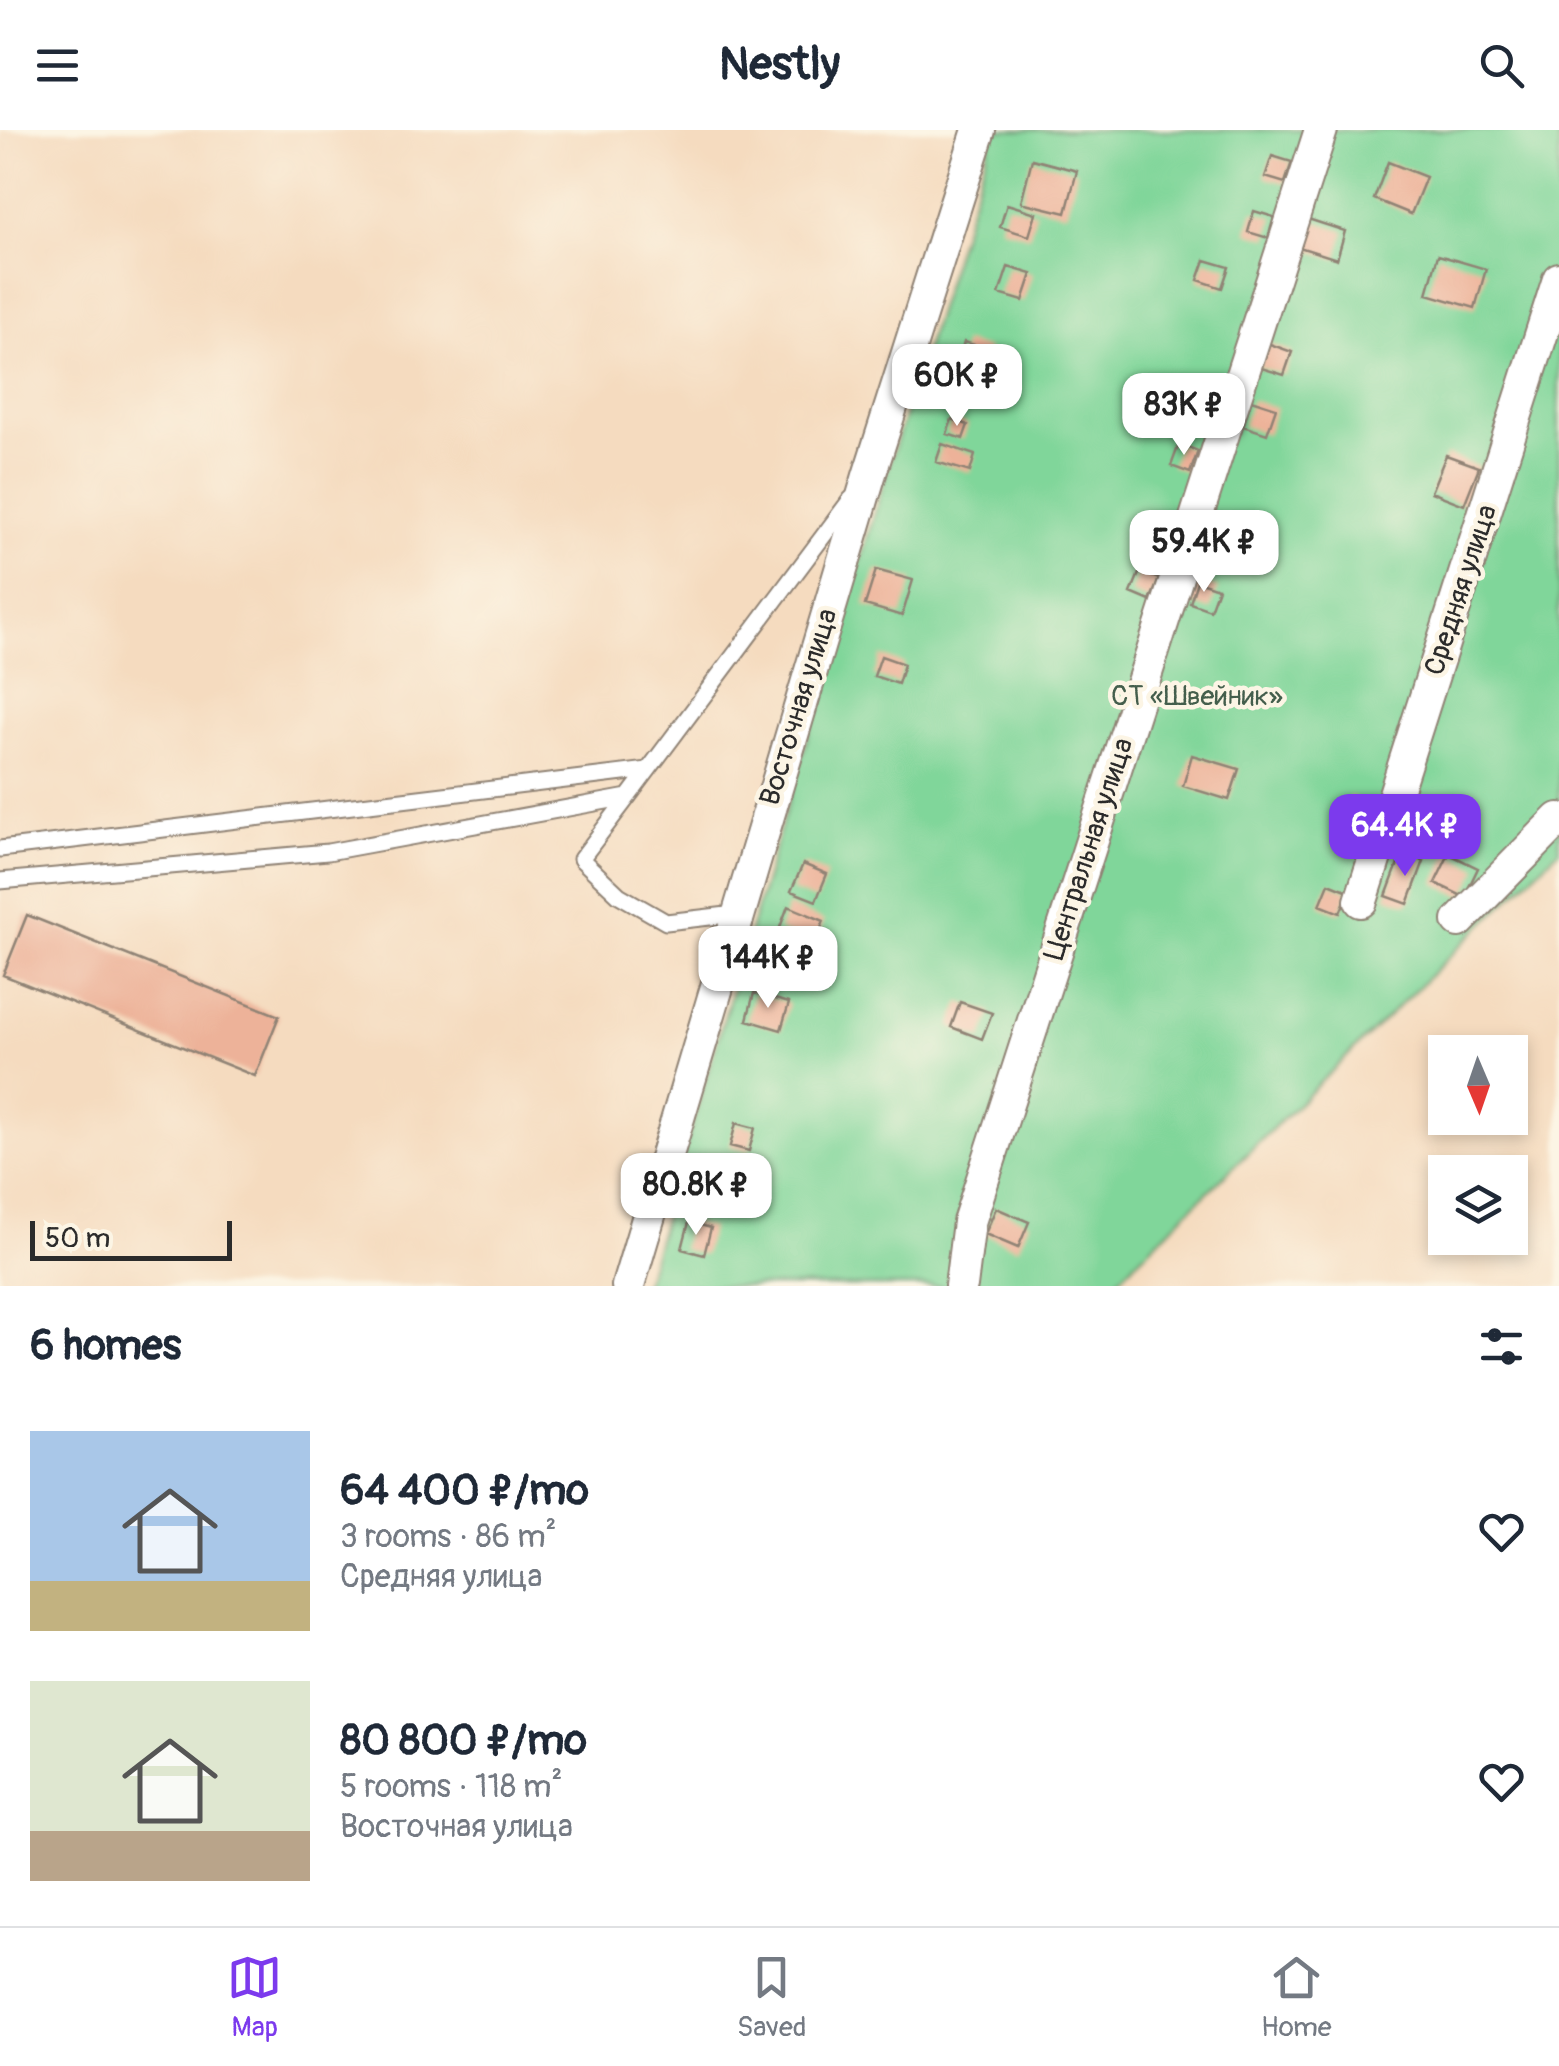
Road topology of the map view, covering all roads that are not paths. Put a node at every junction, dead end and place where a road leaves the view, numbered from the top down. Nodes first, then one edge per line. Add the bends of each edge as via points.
1 (979, 130) edge
2 (1321, 130) edge
3 (1559, 279) edge
4 (868, 476) junction
5 (648, 770) junction
6 (628, 798) junction
7 (1559, 819) edge
8 (0, 849) edge
9 (0, 881) edge
10 (1361, 901) dead end
11 (736, 914) junction
12 (1460, 921) dead end
13 (628, 1286) edge
14 (962, 1286) edge

1 - 4 street, Восточная улица
2 - 14 street, Центральная улица via 968,1222
3 - 10 street, Средняя улица
4 - 5 lane
4 - 11 street, Восточная улица
5 - 6 lane
5 - 8 lane
6 - 9 lane via 328,852
6 - 11 lane via 582,858 619,896 666,922
7 - 12 street
11 - 13 street, Восточная улица

